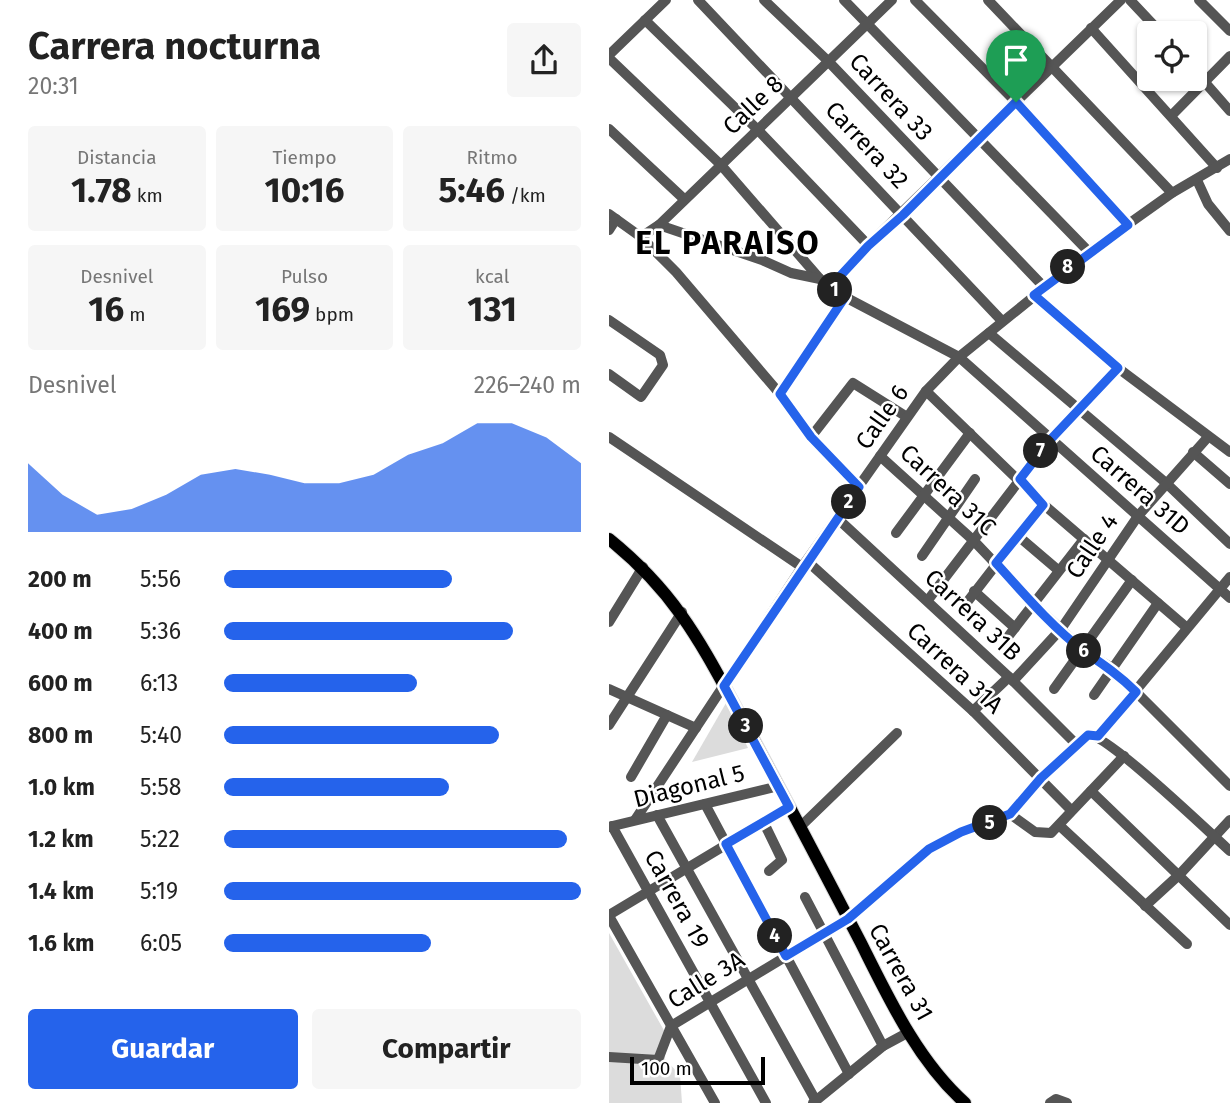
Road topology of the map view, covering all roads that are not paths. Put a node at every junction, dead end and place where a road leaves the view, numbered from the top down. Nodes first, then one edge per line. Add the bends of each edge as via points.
1 (698, 0) edge
2 (764, 0) edge
3 (844, 0) edge
4 (892, 0) edge
5 (915, 0) edge
6 (988, 0) edge
7 (1121, 0) edge
8 (1130, 0) edge
9 (1199, 0) edge
10 (664, 1) edge
11 (645, 20) junction
12 (1150, 21) edge
13 (867, 23) junction
14 (1091, 28) junction
15 (1230, 31) edge
16 (610, 51) edge
17 (1230, 56) edge
18 (828, 61) junction
19 (1054, 66) junction
20 (1207, 79) edge
21 (1207, 83) edge
22 (1195, 91) edge
23 (792, 96) junction
24 (1016, 102) junction
25 (1230, 111) edge
26 (1171, 116) junction
27 (609, 129) edge
28 (758, 130) junction
29 (977, 138) junction
30 (1230, 159) edge
31 (721, 165) junction
32 (1217, 168) junction
33 (939, 179) junction
34 (1197, 180) junction
35 (1172, 193) junction
36 (684, 199) junction
37 (903, 215) junction
38 (613, 217) edge
39 (660, 225) junction
40 (1128, 225) junction
41 (609, 230) edge
42 (1230, 231) edge
43 (641, 237) junction
44 (868, 246) junction
45 (1089, 252) junction
46 (820, 279) junction
47 (1043, 286) junction
48 (830, 287) junction
49 (1034, 295) junction
50 (845, 297) junction
51 (609, 320) edge
52 (1002, 321) junction
53 (989, 333) junction
54 (960, 357) junction
55 (1118, 368) junction
56 (609, 374) edge
57 (926, 391) junction
58 (780, 394) junction
59 (1078, 410) junction
60 (907, 417) junction
61 (970, 433) junction
62 (609, 437) edge
63 (811, 437) junction
64 (1208, 437) junction
65 (1051, 439) junction
66 (1193, 452) junction
67 (1230, 452) edge
68 (880, 456) junction
69 (975, 479) dead end
70 (1020, 479) junction
71 (1166, 483) junction
72 (1230, 484) edge
73 (859, 487) junction
74 (923, 495) junction
75 (1043, 505) junction
76 (1138, 516) junction
77 (837, 518) junction
78 (949, 519) junction
79 (896, 533) dead end
80 (1017, 535) junction
81 (609, 539) edge
82 (1084, 539) junction
83 (973, 540) junction
84 (1230, 544) edge
85 (922, 556) dead end
86 (1107, 561) junction
87 (996, 563) junction
88 (804, 564) junction
89 (643, 567) junction
90 (1058, 570) junction
91 (1230, 577) edge
92 (1132, 580) junction
93 (1220, 588) junction
94 (975, 591) junction
95 (1230, 598) edge
96 (928, 600) junction
97 (968, 601) dead end
98 (1158, 604) junction
99 (1035, 605) junction
100 (682, 612) junction
101 (609, 622) edge
102 (1186, 626) junction
103 (1015, 628) junction
104 (1061, 629) junction
105 (1007, 638) dead end
106 (1084, 651) junction
107 (1112, 668) junction
108 (1011, 679) junction
109 (724, 686) junction
110 (609, 689) edge
111 (1054, 689) dead end
112 (1136, 692) junction
113 (1094, 695) dead end
114 (627, 697) junction
115 (973, 711) junction
116 (667, 715) junction
117 (609, 725) edge
118 (696, 728) junction
119 (897, 733) dead end
120 (1098, 736) junction
121 (1077, 745) junction
122 (1124, 756) junction
123 (1230, 769) edge
124 (631, 777) dead end
125 (1041, 778) junction
126 (1221, 779) junction
127 (779, 786) junction
128 (1230, 786) edge
129 (1091, 791) junction
130 (705, 804) junction
131 (789, 807) junction
132 (1071, 810) junction
133 (1010, 814) junction
134 (657, 815) junction
135 (635, 820) junction
136 (1230, 820) edge
137 (763, 821) junction
138 (611, 826) edge
139 (1060, 826) junction
140 (800, 827) junction
141 (1215, 837) junction
142 (726, 844) junction
143 (1230, 850) edge
144 (686, 868) junction
145 (769, 871) dead end
146 (1180, 874) junction
147 (647, 889) junction
148 (805, 897) dead end
149 (1145, 906) junction
150 (609, 915) edge
151 (848, 919) junction
152 (1230, 925) edge
153 (824, 934) junction
154 (1187, 944) dead end
155 (786, 956) junction
156 (749, 979) junction
157 (710, 1001) junction
158 (671, 1026) junction
159 (909, 1032) junction
160 (883, 1046) junction
161 (609, 1057) edge
162 (849, 1074) junction
163 (814, 1102) edge
164 (715, 1103) edge
165 (767, 1103) edge
166 (965, 1103) edge
167 (1050, 1103) edge
168 (1067, 1103) edge

1 - 23 street, Carrera 32
2 - 18 street, Carrera 33
3 - 13 street
4 - 13 street, Calle 8
5 - 24 street
6 - 19 street
7 - 14 street
8 - 12 street
9 - 15 street
10 - 11 street
11 - 16 street
11 - 28 street
13 - 18 street, Calle 8
13 - 29 street
14 - 19 street
14 - 26 street
16 - 31 street
17 - 20 street
18 - 23 street, Calle 8
18 - 33 street, Carrera 33
19 - 24 street
19 - 35 street
21 - 25 street
22 - 26 street
23 - 28 street, Calle 8
23 - 37 street, Carrera 32
24 - 29 street
24 - 40 street
26 - 32 street
27 - 36 street
28 - 31 street, Calle 8
28 - 44 street
29 - 33 street
29 - 45 street
30 - 32 street, Calle 6
31 - 36 street, Calle 8
31 - 46 street
32 - 34 street, Calle 6
33 - 37 street
33 - 47 street, Carrera 33
34 - 35 street, Calle 6
34 - 42 street via 1208,204
35 - 40 street, Calle 6
36 - 39 street, Calle 8
37 - 44 street
37 - 52 street, Carrera 32
38 - 41 street
38 - 43 street
39 - 43 street, Calle 8
39 - 46 street via 791,273
40 - 45 street, Calle 6
43 - 58 street via 722,323
44 - 48 street
45 - 47 street, Calle 6
46 - 48 street, Carrera 31D
47 - 49 street, Calle 6
48 - 50 street, Carrera 31D
49 - 52 street, Calle 6
49 - 55 street
50 - 54 street, Carrera 31D
50 - 58 street
51 - 56 street via 660,355 663,365 641,397
52 - 53 street, Calle 6
53 - 54 street, Calle 6
53 - 59 street
54 - 57 street, Calle 6
54 - 65 street, Carrera 31D
55 - 59 street
55 - 64 street
57 - 60 street, Calle 6
57 - 61 street
58 - 63 street
59 - 65 street
59 - 71 street
60 - 63 street via 853,383
60 - 68 street, Calle 6
61 - 70 street
61 - 74 street
62 - 88 street, Carrera 31A
63 - 73 street
64 - 66 street, Calle 4
64 - 67 street
65 - 70 street
65 - 76 street, Carrera 31D
66 - 71 street, Calle 4
66 - 72 street
68 - 73 street, Calle 6
68 - 74 street, Carrera 31C
69 - 78 street
70 - 75 street
70 - 83 street
71 - 76 street, Calle 4
71 - 84 street
73 - 77 street, Calle 6
74 - 78 street, Carrera 31C
74 - 79 street
75 - 80 street
75 - 82 street
76 - 86 street, Calle 4
76 - 93 street, Carrera 31D
77 - 88 street, Calle 6
77 - 96 street, Carrera 31B
78 - 83 street, Carrera 31C
78 - 85 street
80 - 87 street
80 - 90 street
81 - 89 main road, Carrera 31
82 - 86 street
82 - 90 street
83 - 87 street, Carrera 31C
83 - 96 street
86 - 92 street
86 - 104 street, Calle 4
87 - 94 street
87 - 99 street, Carrera 31C
88 - 109 street, Calle 6
88 - 115 street, Carrera 31A
89 - 100 main road, Carrera 31
89 - 101 street
90 - 99 street
91 - 93 street
92 - 98 street
92 - 106 street
93 - 95 street, Carrera 31D
93 - 102 street
94 - 97 street
94 - 103 street
96 - 108 street, Carrera 31B
98 - 102 street
98 - 107 street
99 - 103 street
99 - 104 street, Carrera 31C
100 - 109 main road, Carrera 31
100 - 114 street
102 - 112 street
103 - 105 street
104 - 106 street, Carrera 31C
104 - 108 street, Calle 4
106 - 107 street, Carrera 31C
106 - 111 street
107 - 112 street, Carrera 31C
107 - 113 street
108 - 115 street, Calle 4
108 - 121 street, Carrera 31B
109 - 118 street, Calle 6
109 - 127 main road, Carrera 31
110 - 114 street
112 - 120 street
112 - 126 street, Carrera 31C
114 - 116 street
114 - 117 street
115 - 125 street, Carrera 31A
116 - 118 street
116 - 124 street
118 - 135 street, Calle 6
119 - 140 street
120 - 121 street via 1088,735
120 - 122 street
121 - 125 street
122 - 129 street
122 - 141 street
123 - 126 street
125 - 132 street, Carrera 31A
125 - 133 street
126 - 128 street, Carrera 31C
127 - 130 street, Diagonal 5
127 - 131 main road, Carrera 31
129 - 132 street
129 - 146 street
130 - 134 street, Diagonal 5
130 - 142 street
131 - 137 street
131 - 140 main road, Carrera 31
132 - 139 street
133 - 139 street via 1043,835
133 - 151 street, Calle 3A via 929,849
134 - 135 street, Diagonal 5
134 - 144 street
135 - 138 street, Diagonal 5
136 - 141 street
137 - 142 street
137 - 145 street via 782,860
138 - 147 street, Carrera 19
139 - 149 street
140 - 151 main road, Carrera 31
141 - 143 street
141 - 146 street
142 - 144 street
142 - 155 street
144 - 147 street
144 - 156 street
146 - 149 street
146 - 152 street
147 - 150 street
147 - 157 street, Carrera 19
148 - 153 street
149 - 154 street
150 - 158 street
151 - 153 street, Calle 3A
151 - 159 main road, Carrera 31
153 - 155 street, Calle 3A
153 - 160 street
155 - 156 street, Calle 3A
155 - 162 street
156 - 157 street, Calle 3A
156 - 163 street
157 - 158 street, Calle 3A
157 - 165 street, Carrera 19
158 - 161 street, Calle 3A via 658,1060
158 - 164 street
159 - 160 street
159 - 166 main road, Carrera 31
160 - 162 street
162 - 163 street
167 - 168 street

